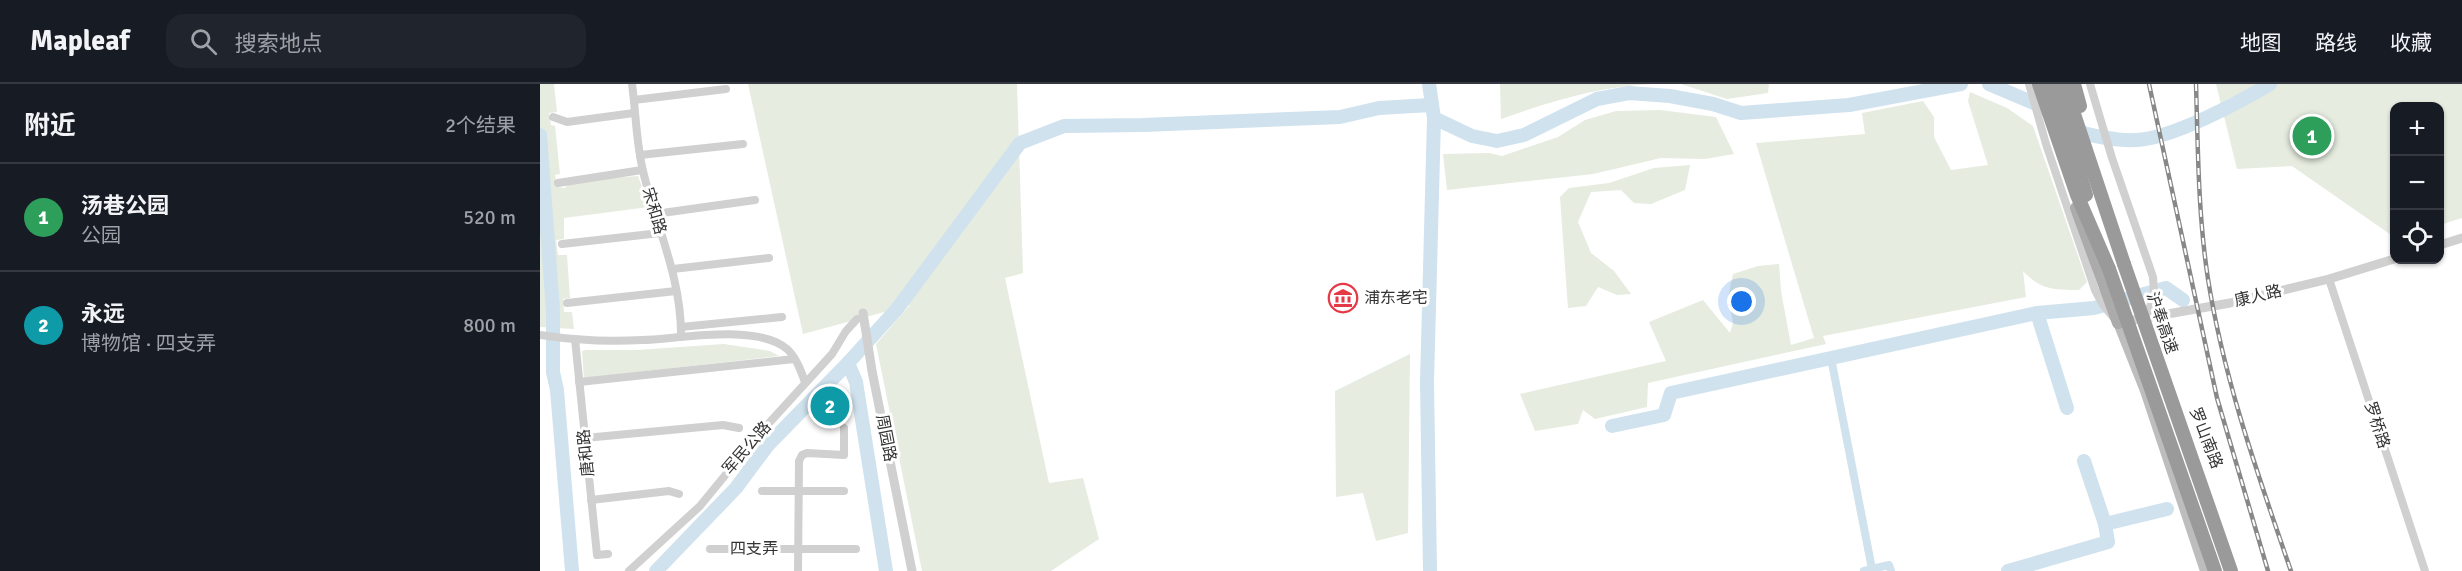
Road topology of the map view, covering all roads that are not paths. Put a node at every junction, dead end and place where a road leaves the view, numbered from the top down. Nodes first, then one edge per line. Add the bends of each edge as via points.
1 (632, 84) edge
2 (2029, 84) edge
3 (2039, 84) edge
4 (2053, 84) edge
5 (2066, 84) edge
6 (2074, 84) edge
7 (2090, 84) edge
8 (726, 89) dead end
9 (634, 100) junction
10 (634, 113) junction
11 (553, 117) dead end
12 (743, 144) dead end
13 (2050, 144) junction
14 (640, 155) junction
15 (642, 170) junction
16 (558, 183) dead end
17 (755, 200) dead end
18 (655, 214) junction
19 (660, 232) junction
20 (2462, 237) edge
21 (2444, 242) edge
22 (562, 244) dead end
23 (769, 258) dead end
24 (2390, 260) edge
25 (2124, 264) junction
26 (673, 269) junction
27 (2109, 269) junction
28 (2329, 279) junction
29 (676, 291) junction
30 (567, 303) dead end
31 (2142, 313) junction
32 (860, 316) joint
33 (782, 317) dead end
34 (2118, 322) junction
35 (681, 327) junction
36 (541, 335) edge
37 (681, 337) junction
38 (570, 339) junction
39 (794, 359) junction
40 (579, 382) junction
41 (805, 382) junction
42 (739, 428) dead end
43 (844, 428) dead end
44 (585, 438) junction
45 (762, 491) dead end
46 (800, 491) junction
47 (844, 491) dead end
48 (679, 494) dead end
49 (591, 500) junction
50 (711, 549) dead end
51 (798, 549) junction
52 (856, 549) dead end
53 (608, 555) dead end
54 (629, 571) edge
55 (798, 571) edge
56 (912, 571) edge
57 (2205, 571) edge
58 (2215, 571) edge
59 (2231, 571) edge
60 (2238, 571) edge
61 (2425, 571) edge

1 - 9 street, 宋和路
2 - 13 street
3 - 13 main road
3 - 27 highway via 2077,195
4 - 27 highway, 沪奉高速
5 - 25 highway, 沪奉高速
5 - 31 main road, bridge via 2086,161
6 - 25 highway
7 - 31 street via 2153,277 2154,293
8 - 9 street
9 - 10 street, 宋和路
10 - 11 street via 567,122
10 - 14 street, 宋和路
12 - 14 street
13 - 34 main road
14 - 15 street, 宋和路
15 - 16 street
15 - 18 street, 宋和路
17 - 18 street
18 - 19 street, 宋和路
19 - 22 street
19 - 26 street, 宋和路
20 - 21 street
23 - 26 street
24 - 28 street, 康人路
25 - 59 highway, 沪奉高速, bridge
26 - 29 street, 宋和路
27 - 58 highway, 沪奉高速, bridge
28 - 31 street, 康人路 via 2230,303
28 - 61 street, 罗桥路
29 - 30 street
29 - 35 street, 宋和路
31 - 34 street, 康人路
31 - 60 main road, 罗山南路
32 - 41 street, 军民公路
32 - 56 street, 周园路
33 - 35 street
34 - 57 main road
35 - 37 street, 宋和路
36 - 38 street
37 - 38 street
37 - 39 street via 743,335 776,343
38 - 40 street, 唐和路
39 - 40 street
39 - 41 street
40 - 44 street, 唐和路
41 - 54 street, 军民公路 via 700,506
42 - 44 street via 723,425
43 - 46 street, 四支弄 via 844,455 802,455
44 - 49 street, 唐和路
45 - 46 street
46 - 47 street
46 - 51 street, 四支弄
48 - 49 street via 669,491
49 - 53 street, 唐和路 via 597,555
50 - 51 street, 四支弄
51 - 52 street, 四支弄
51 - 55 street, 四支弄

